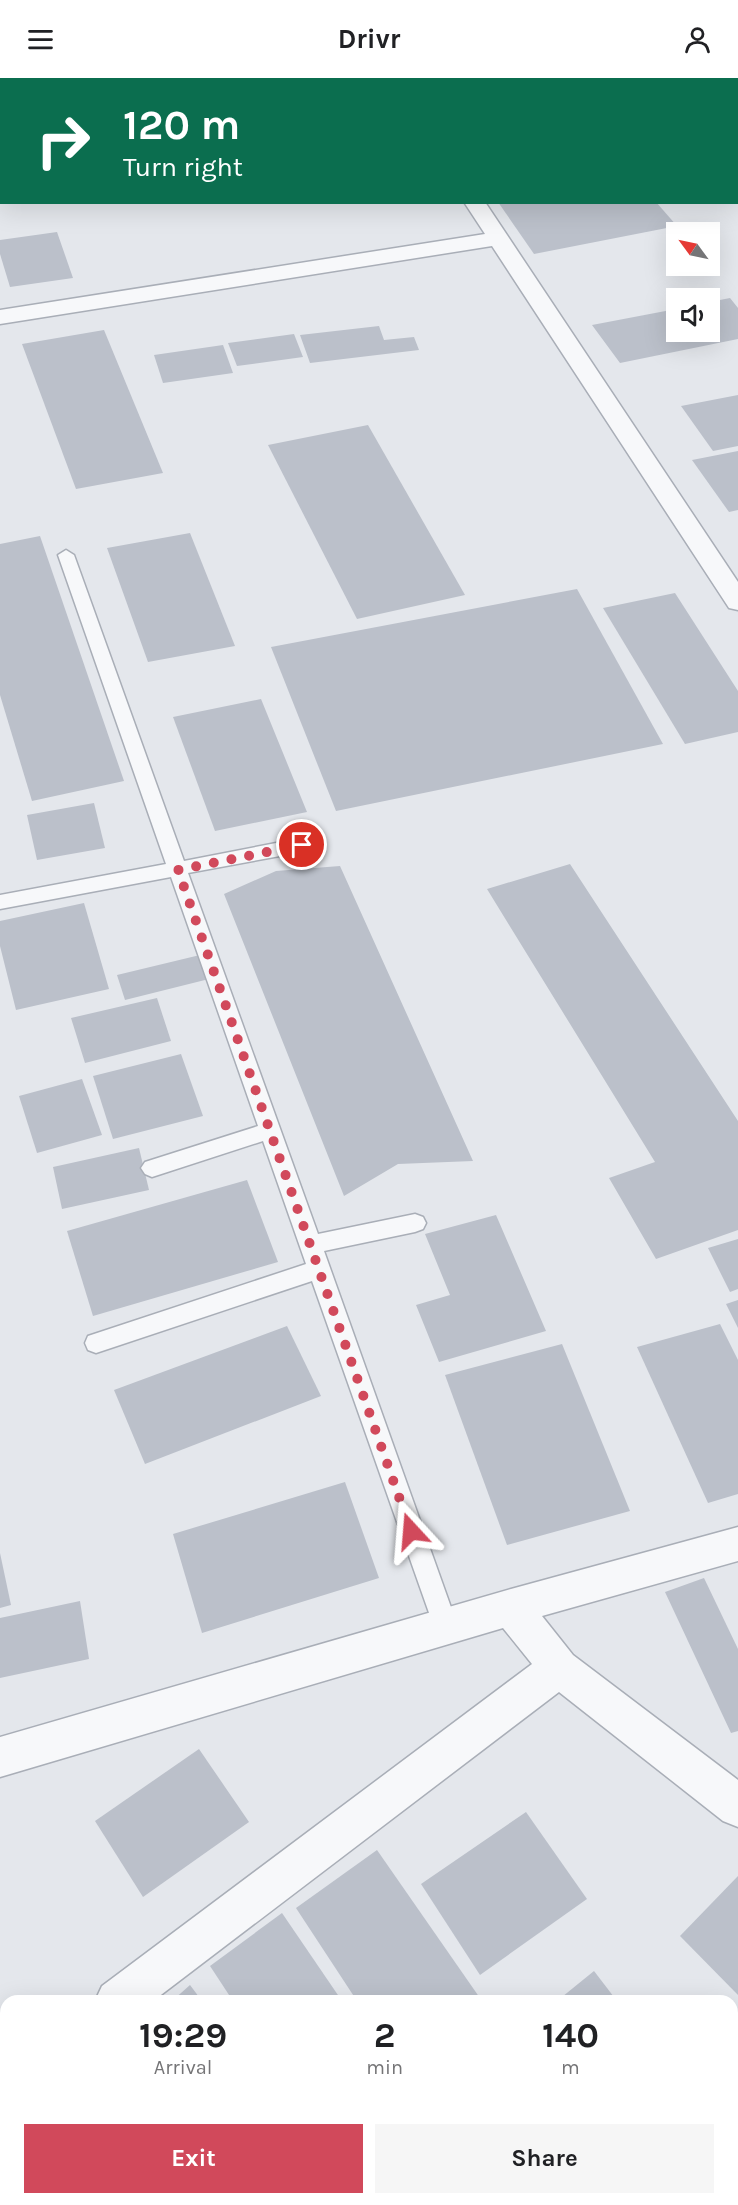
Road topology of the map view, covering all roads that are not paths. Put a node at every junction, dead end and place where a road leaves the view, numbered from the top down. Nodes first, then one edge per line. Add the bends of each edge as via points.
1 (475, 204) edge
2 (497, 239) junction
3 (0, 317) edge
4 (66, 555) dead end
5 (738, 602) edge
6 (302, 845) dead end
7 (178, 870) junction
8 (0, 902) edge
9 (270, 1130) junction
10 (152, 1168) dead end
11 (415, 1223) dead end
12 (310, 1245) junction
13 (319, 1269) junction
14 (96, 1343) dead end
15 (738, 1544) edge
16 (511, 1607) junction
17 (446, 1627) junction
18 (560, 1668) junction
19 (0, 1757) edge
20 (738, 1806) edge
21 (125, 1995) edge

1 - 2 street
2 - 3 street
2 - 5 street
4 - 7 lane
6 - 7 lane
7 - 8 lane
7 - 9 lane
9 - 10 lane
9 - 12 lane
11 - 12 lane
12 - 13 lane
13 - 14 lane
13 - 17 lane
15 - 16 street
16 - 17 street
16 - 18 street
17 - 19 street
18 - 20 street
18 - 21 street

